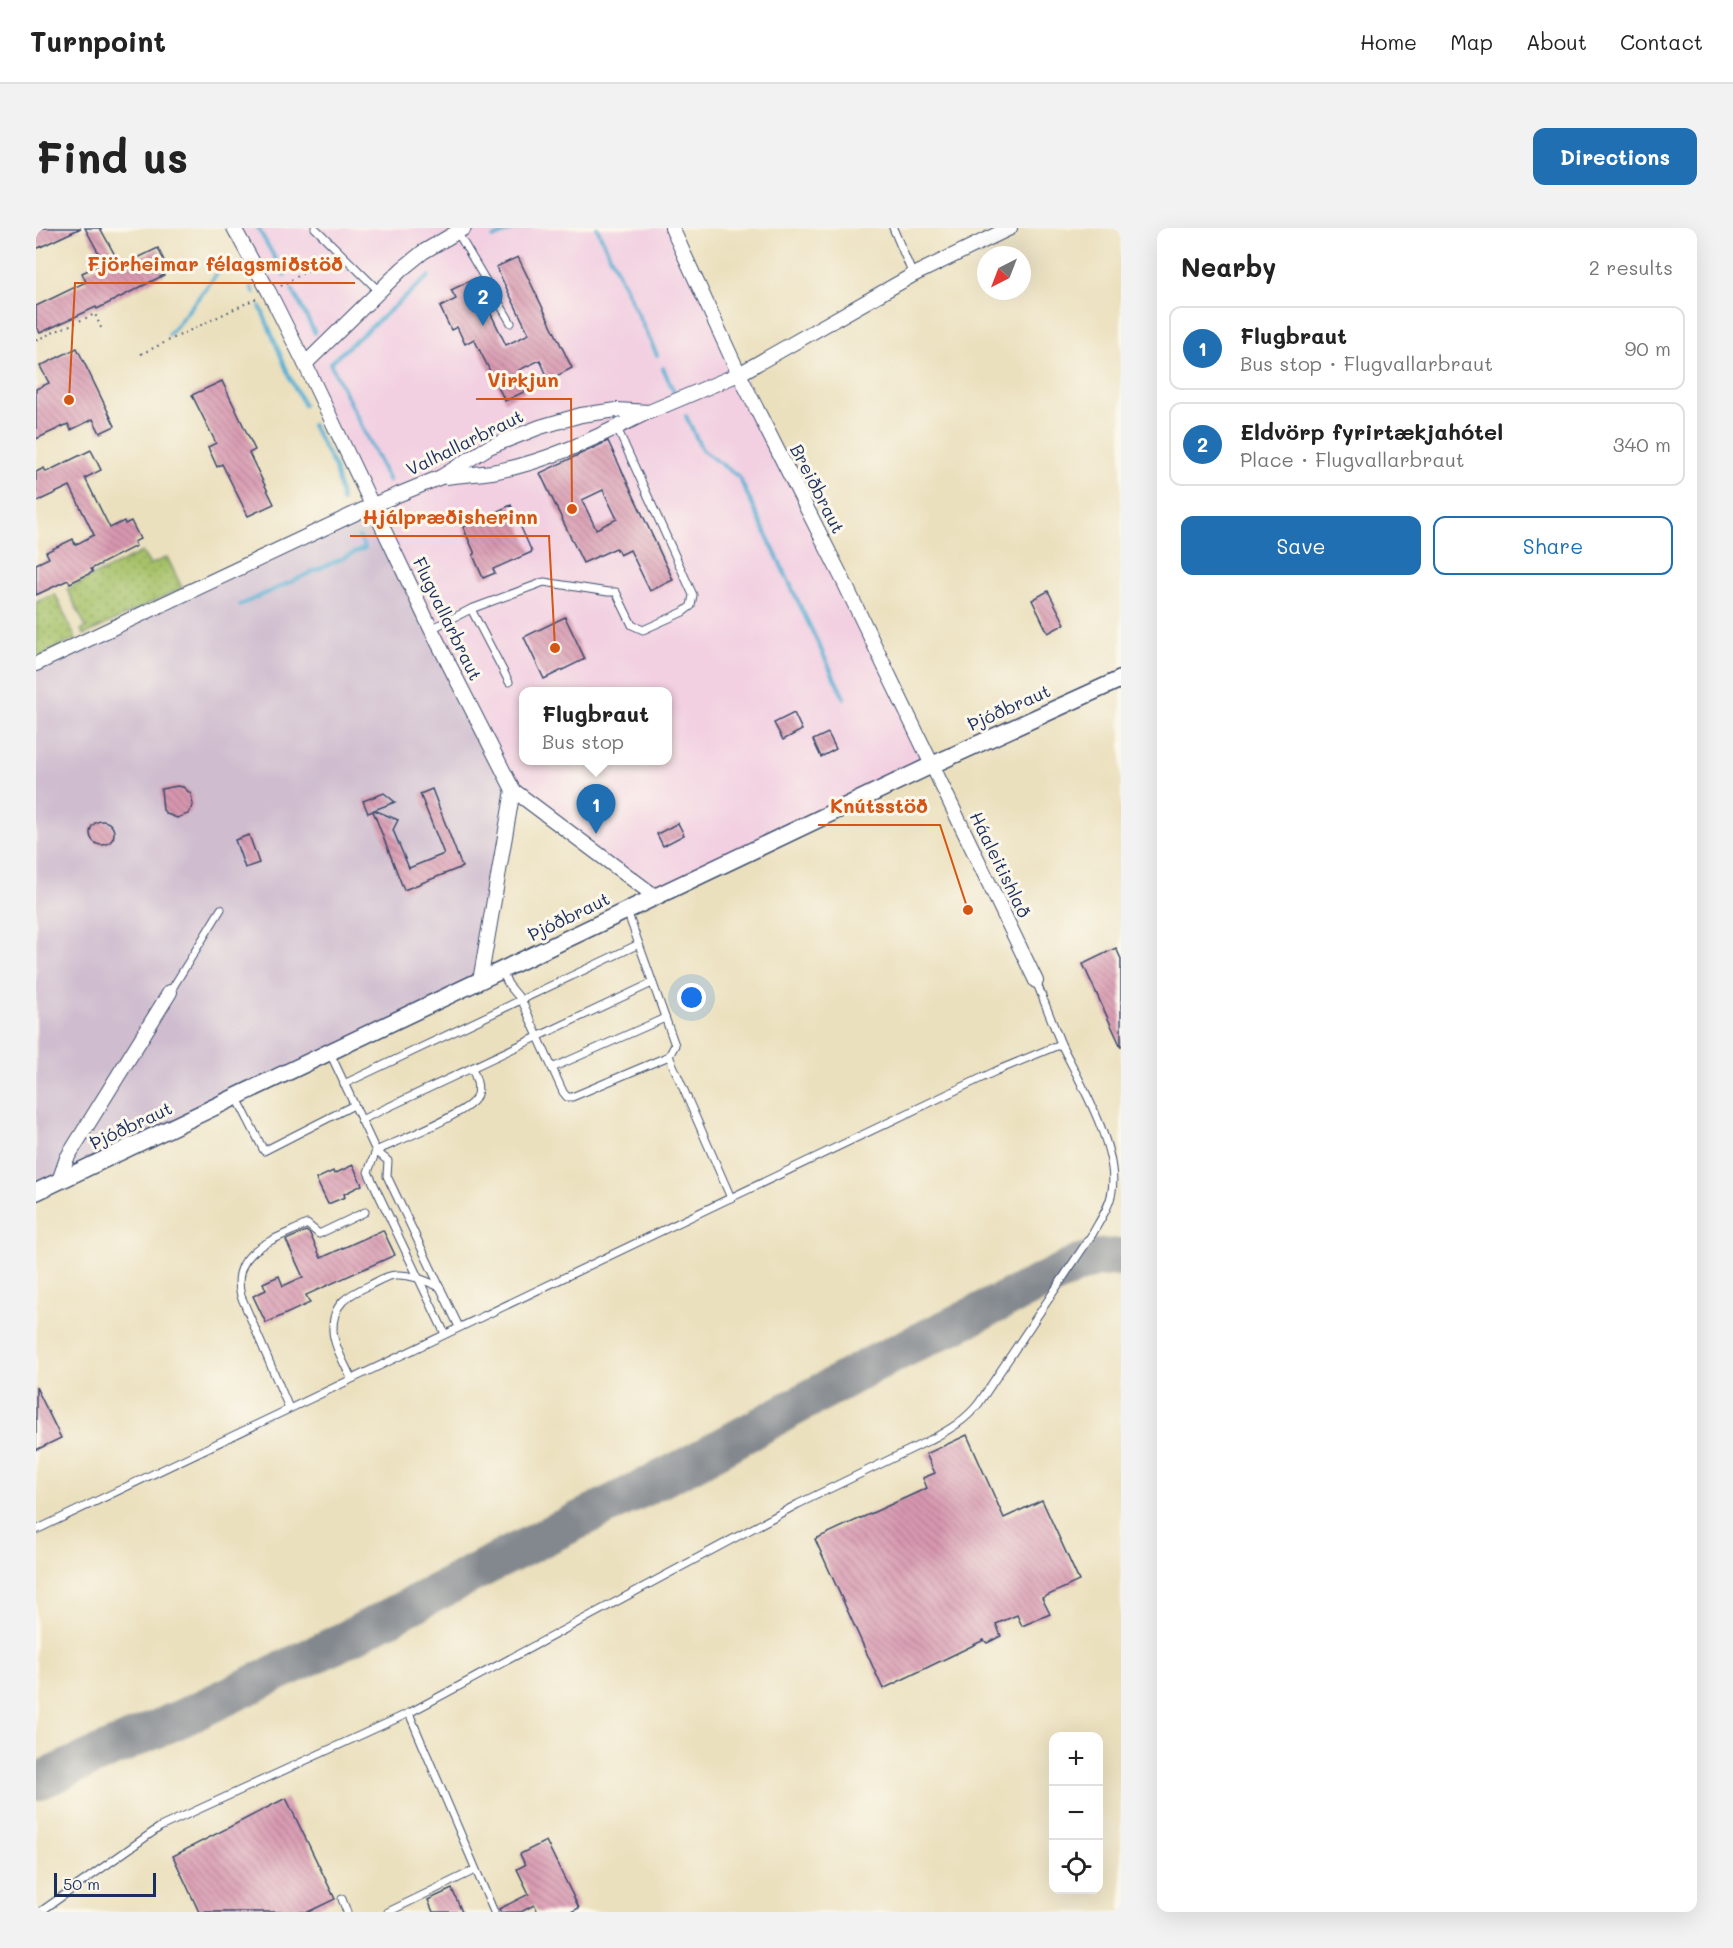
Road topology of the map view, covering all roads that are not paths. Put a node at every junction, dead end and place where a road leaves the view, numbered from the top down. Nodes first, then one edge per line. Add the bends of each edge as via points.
1 (234, 228) edge
2 (315, 228) edge
3 (672, 228) edge
4 (893, 228) edge
5 (1010, 228) edge
6 (459, 229) edge
7 (913, 274) junction
8 (379, 291) junction
9 (511, 323) dead end
10 (305, 364) junction
11 (739, 374) junction
12 (649, 412) junction
13 (616, 428) junction
14 (441, 477) junction
15 (372, 504) junction
16 (471, 609) junction
17 (431, 629) junction
18 (36, 664) edge
19 (1121, 679) edge
20 (509, 682) dead end
21 (932, 765) junction
22 (513, 790) junction
23 (656, 897) junction
24 (221, 909) dead end
25 (627, 911) junction
26 (639, 944) junction
27 (502, 970) junction
28 (480, 981) junction
29 (1036, 981) joint
30 (652, 983) junction
31 (170, 992) joint
32 (521, 1000) junction
33 (664, 1018) junction
34 (538, 1037) junction
35 (1062, 1044) junction
36 (330, 1053) junction
37 (669, 1056) junction
38 (472, 1068) junction
39 (552, 1068) junction
40 (344, 1084) junction
41 (237, 1098) junction
42 (354, 1105) junction
43 (362, 1120) junction
44 (376, 1151) junction
45 (59, 1181) junction
46 (36, 1192) edge
47 (731, 1198) junction
48 (364, 1212) dead end
49 (418, 1278) junction
50 (440, 1287) junction
51 (459, 1327) junction
52 (445, 1334) junction
53 (351, 1378) junction
54 (289, 1408) junction
55 (36, 1530) edge
56 (410, 1713) junction
57 (475, 1870) junction
58 (342, 1899) dead end
59 (40, 1912) edge
60 (347, 1912) edge
61 (388, 1912) edge
62 (494, 1912) edge

1 - 10 street, Flugvallarbraut
2 - 8 lane
3 - 11 street, Breiðbraut
4 - 7 lane
5 - 7 street, Valhallarbraut
6 - 8 street via 423,252
6 - 9 lane
7 - 11 street, Valhallarbraut
8 - 10 street
10 - 15 street, Flugvallarbraut
11 - 12 street, Valhallarbraut
11 - 21 street, Breiðbraut
12 - 13 street
12 - 14 street, Valhallarbraut via 598,411 540,427 489,447
13 - 14 street via 540,459 493,472
13 - 16 lane via 693,595 691,606 643,630 632,625 616,592 544,582
14 - 15 street, Valhallarbraut
15 - 17 street, Flugvallarbraut
15 - 18 street, Valhallarbraut
16 - 17 lane
16 - 20 lane
17 - 22 street, Flugvallarbraut
19 - 21 street, Þjóðbraut
21 - 23 street, Þjóðbraut
21 - 29 street, Háaleitishlað
22 - 23 street, Flugvallarbraut
22 - 28 street
23 - 25 street, Þjóðbraut
24 - 31 lane
25 - 26 lane
25 - 27 street, Þjóðbraut
26 - 30 lane
26 - 32 lane
27 - 28 street, Þjóðbraut
27 - 32 lane
28 - 36 street, Þjóðbraut
29 - 35 lane
30 - 33 lane
30 - 34 lane
31 - 45 street via 67,1158
32 - 34 lane
32 - 40 lane
33 - 37 lane via 675,1045
33 - 39 lane
34 - 38 lane
34 - 39 lane
35 - 47 lane via 996,1071
35 - 56 lane via 1110,1155 1112,1190 1093,1233 970,1414 930,1440 798,1504
36 - 40 lane
36 - 41 street, Þjóðbraut
37 - 39 lane via 573,1097 563,1092
37 - 47 lane
38 - 43 lane
38 - 44 lane via 478,1093 468,1108
40 - 42 lane
41 - 42 lane via 264,1151
41 - 45 street, Þjóðbraut
42 - 43 lane
43 - 44 lane
44 - 49 lane via 368,1172
44 - 50 lane via 388,1161 387,1176
45 - 46 street, Þjóðbraut
47 - 51 lane
48 - 54 lane via 319,1234 308,1224 254,1251 241,1266 241,1296
49 - 50 lane
49 - 52 lane
49 - 53 lane via 386,1277 349,1295 340,1304 333,1335
50 - 51 lane
51 - 52 lane
52 - 53 lane
53 - 54 lane
54 - 55 lane
56 - 57 lane
56 - 59 lane via 160,1827
57 - 61 lane
57 - 62 lane
58 - 60 lane

